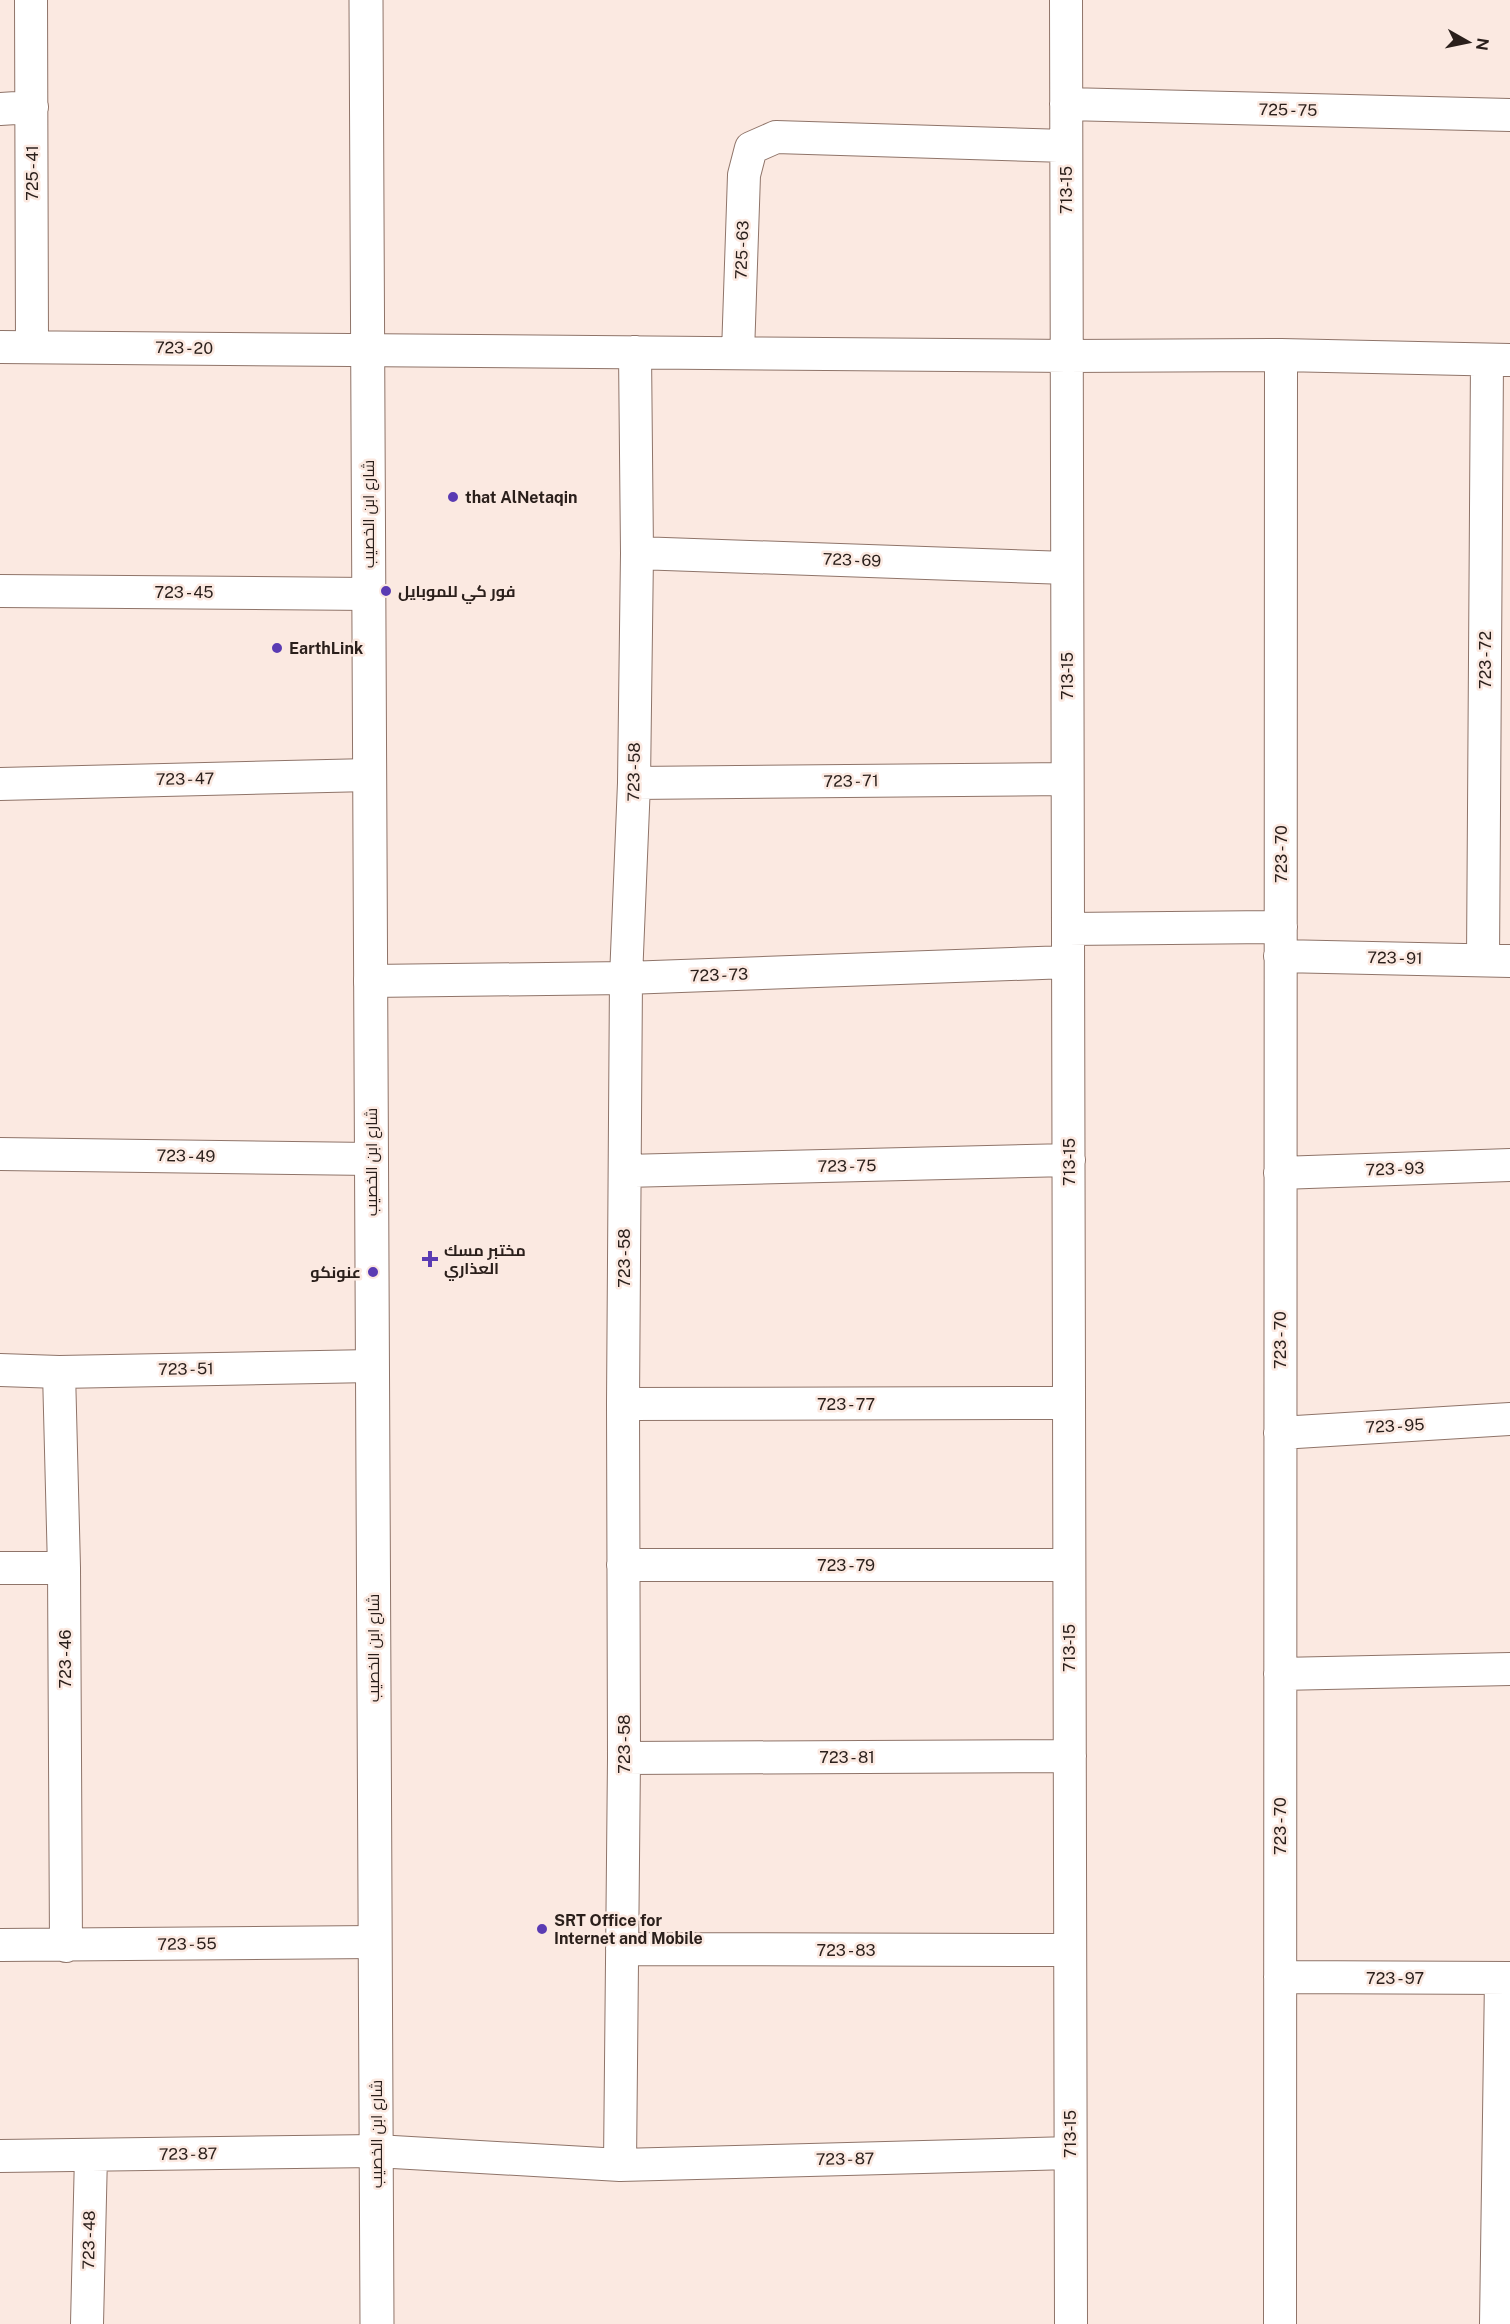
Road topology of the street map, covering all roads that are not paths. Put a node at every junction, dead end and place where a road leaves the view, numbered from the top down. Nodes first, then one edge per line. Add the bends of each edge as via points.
1 (32, 0) edge
2 (366, 0) edge
3 (1066, 0) edge
4 (1066, 104) junction
5 (32, 107) junction
6 (0, 109) edge
7 (1510, 115) edge
8 (1066, 146) junction
9 (32, 346) junction
10 (0, 347) edge
11 (368, 350) junction
12 (636, 352) junction
13 (738, 353) junction
14 (1281, 355) junction
15 (1067, 356) junction
16 (1498, 360) edge
17 (637, 553) junction
18 (1067, 568) junction
19 (0, 591) edge
20 (369, 594) junction
21 (369, 775) junction
22 (1067, 779) junction
23 (634, 783) junction
24 (0, 784) edge
25 (1068, 929) junction
26 (1281, 941) junction
27 (1497, 961) edge
28 (1068, 962) junction
29 (626, 978) junction
30 (370, 981) junction
31 (0, 1154) edge
32 (371, 1159) junction
33 (1069, 1161) junction
34 (1510, 1165) edge
35 (625, 1171) junction
36 (1281, 1173) junction
37 (372, 1366) junction
38 (0, 1370) edge
39 (59, 1372) junction
40 (1069, 1403) junction
41 (623, 1404) junction
42 (1510, 1419) edge
43 (1280, 1433) junction
44 (623, 1565) junction
45 (1069, 1565) junction
46 (0, 1568) edge
47 (64, 1568) junction
48 (1510, 1670) edge
49 (1280, 1674) junction
50 (1070, 1756) junction
51 (624, 1758) junction
52 (374, 1942) junction
53 (0, 1945) edge
54 (66, 1946) junction
55 (622, 1949) junction
56 (1070, 1950) junction
57 (1280, 1977) junction
58 (1506, 1978) edge
59 (376, 2151) junction
60 (1070, 2153) junction
61 (0, 2156) edge
62 (91, 2156) junction
63 (620, 2165) junction
64 (87, 2324) edge
65 (377, 2324) edge
66 (1071, 2324) edge
67 (1280, 2324) edge
68 (1496, 2324) edge

1 - 5 street, 725 - 41
2 - 11 street, شارع ابن الخصيب
3 - 4 street, 713-15
4 - 7 street, 725 - 75
4 - 8 street, 713-15
5 - 6 street
5 - 9 street, 725 - 41
8 - 13 street, 725 - 63 via 776,137 751,148 744,175
8 - 15 street, 713-15
9 - 10 street, 723 - 20
9 - 11 street, 723 - 20
11 - 12 street, 723 - 20
11 - 20 street, شارع ابن الخصيب
12 - 13 street, 723 - 20
12 - 17 street, 723 - 58
13 - 15 street, 723 - 20
14 - 15 street, 723 - 20
14 - 16 street, 723 - 20
14 - 26 street, 723 - 70
15 - 18 street, 713-15
16 - 27 street, 723 - 72
17 - 18 street, 723 - 69
17 - 23 street, 723 - 58
18 - 22 street, 713-15
19 - 20 street, 723 - 45
20 - 21 street, شارع ابن الخصيب
21 - 24 street, 723 - 47
21 - 30 street, شارع ابن الخصيب
22 - 23 street, 723 - 71
22 - 25 street, 713-15
23 - 29 street, 723 - 58
25 - 26 street, 723 - 91
25 - 28 street, 713-15
26 - 27 street, 723 - 91
26 - 36 street, 723 - 70
28 - 29 street, 723 - 73
28 - 33 street, 713-15
29 - 30 street, 723 - 73
29 - 35 street, 723 - 58
30 - 32 street, شارع ابن الخصيب
31 - 32 street, 723 - 49
32 - 37 street, شارع ابن الخصيب
33 - 35 street, 723 - 75
33 - 40 street, 713-15
34 - 36 street, 723 - 93
35 - 41 street, 723 - 58
36 - 43 street, 723 - 70
37 - 39 street, 723 - 51
37 - 52 street, شارع ابن الخصيب
38 - 39 street, 723 - 51
39 - 47 street, 723 - 46
40 - 41 street, 723 - 77
40 - 45 street, 713-15
41 - 44 street, 723 - 58
42 - 43 street, 723 - 95
43 - 49 street, 723 - 70
44 - 45 street, 723 - 79
44 - 51 street, 723 - 58
45 - 50 street, 713-15
46 - 47 street
47 - 54 street, 723 - 46
48 - 49 street
49 - 57 street, 723 - 70
50 - 51 street, 723 - 81
50 - 56 street, 713-15
51 - 55 street, 723 - 58
52 - 54 street, 723 - 55
52 - 59 street, شارع ابن الخصيب
53 - 54 street, 723 - 55
55 - 56 street, 723 - 83
55 - 63 street, 723 - 58
56 - 60 street, 713-15
57 - 58 street, 723 - 97
57 - 67 street, 723 - 70
58 - 68 street
59 - 62 street, 723 - 87
59 - 63 street, 723 - 87
59 - 65 street, شارع ابن الخصيب
60 - 63 street, 723 - 87
60 - 66 street, 713-15
61 - 62 street, 723 - 87
62 - 64 street, 723 - 48

